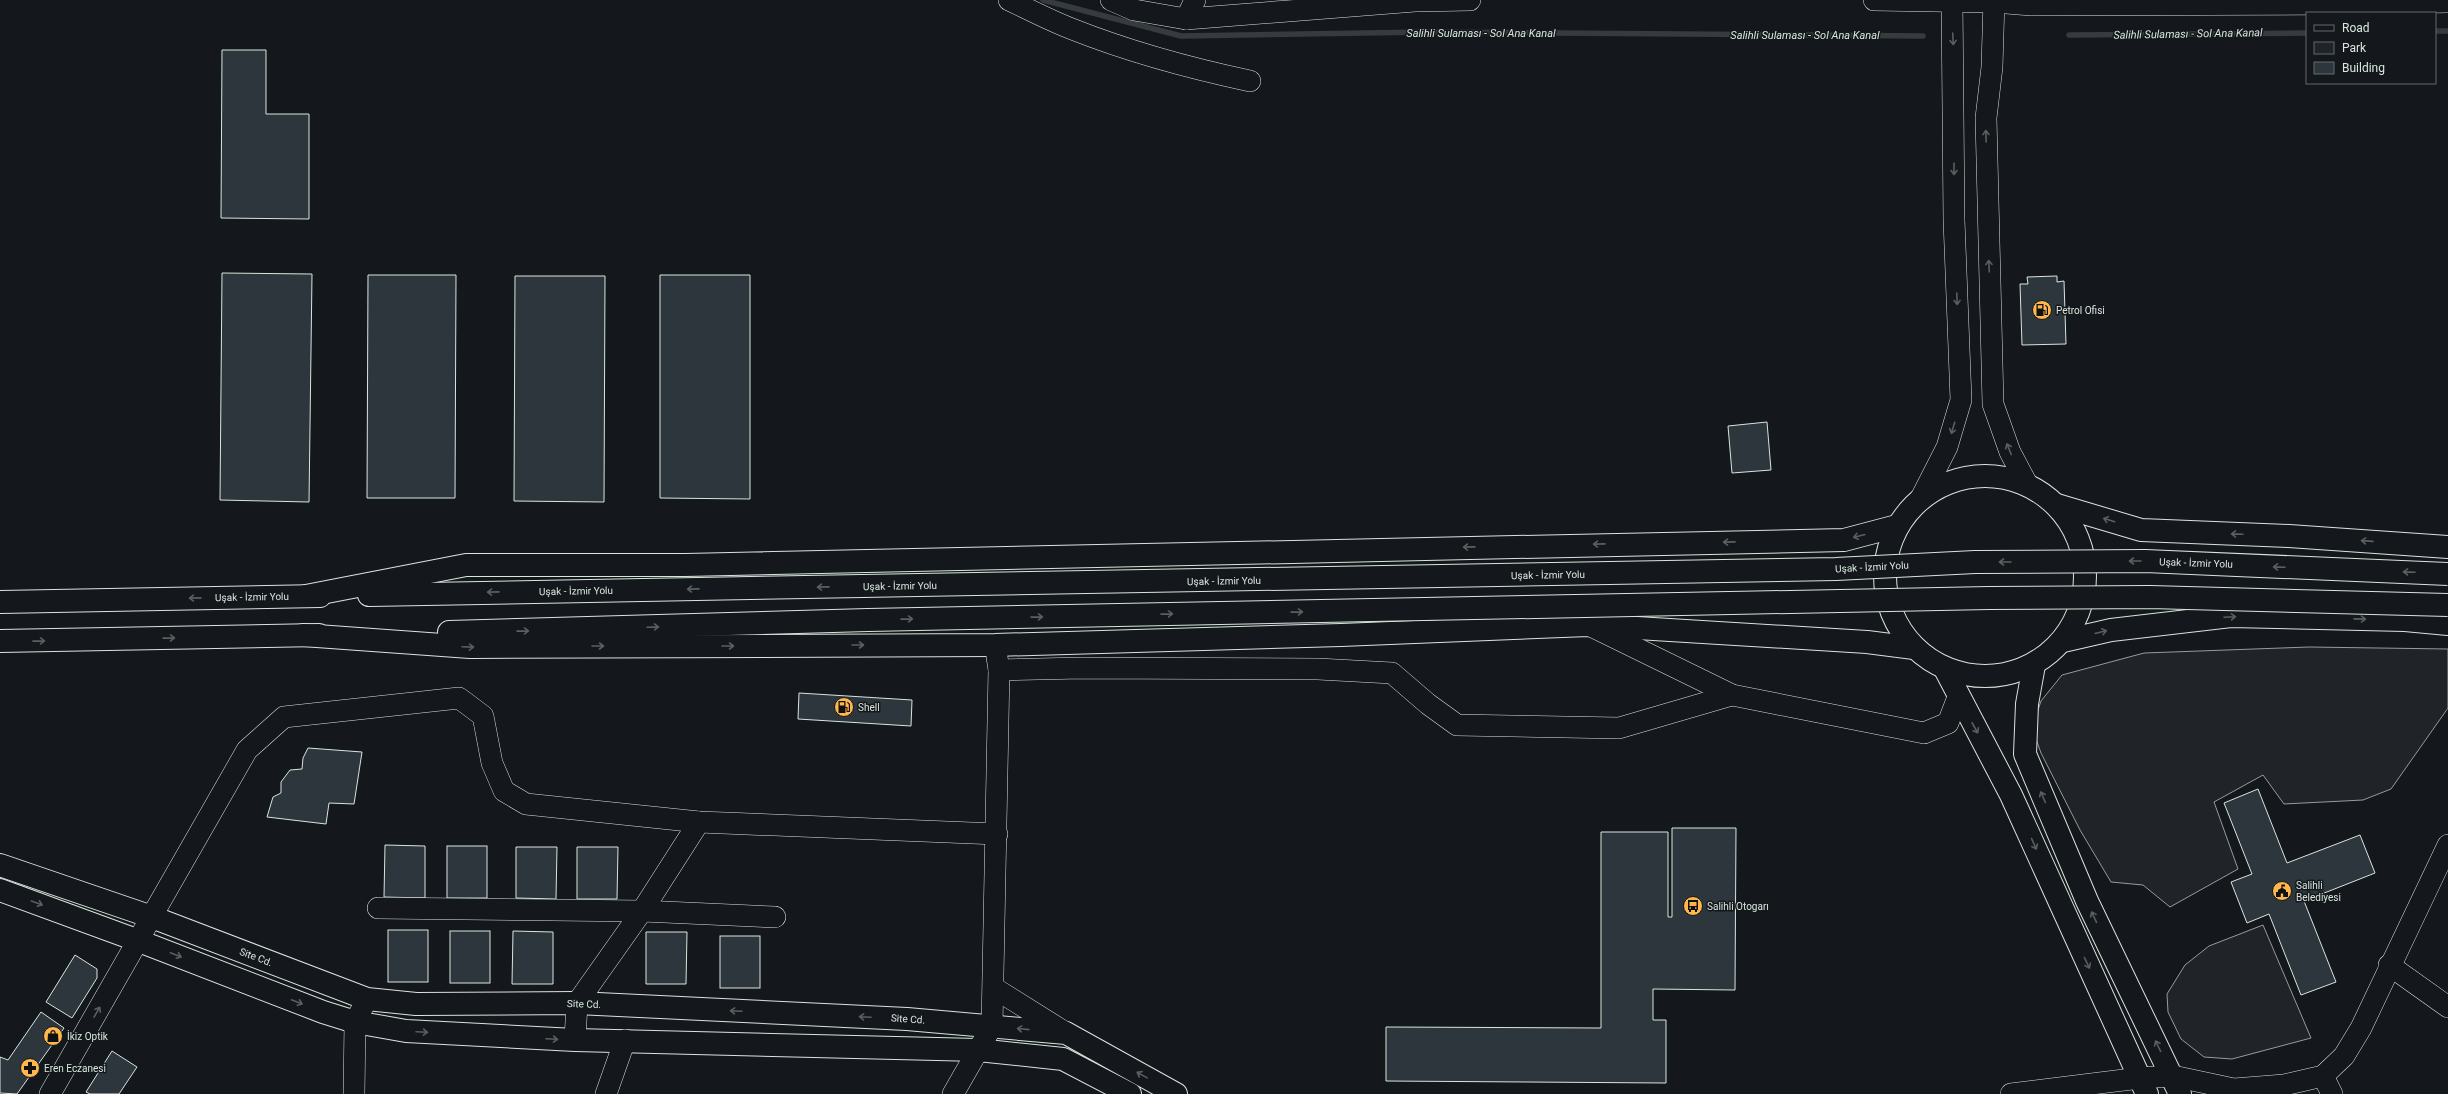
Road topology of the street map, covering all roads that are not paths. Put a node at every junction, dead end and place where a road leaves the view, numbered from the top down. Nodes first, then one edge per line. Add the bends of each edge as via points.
1 (1009, 0) edge
2 (1111, 0) edge
3 (1195, 0) edge
4 (1415, 0) edge
5 (1470, 0) edge
6 (1874, 0) edge
7 (1952, 0) edge
8 (1994, 1) edge
9 (2335, 2) edge
10 (2448, 2) edge
11 (1186, 18) junction
12 (1250, 81) dead end
13 (2026, 484) junction
14 (1921, 498) junction
15 (2057, 505) junction
16 (1897, 526) junction
17 (2448, 547) edge
18 (2448, 574) edge
19 (306, 596) junction
20 (0, 602) edge
21 (2448, 605) edge
22 (2448, 624) edge
23 (1588, 625) junction
24 (304, 635) junction
25 (2063, 641) junction
26 (0, 642) edge
27 (995, 645) junction
28 (1914, 648) junction
29 (2034, 665) junction
30 (1945, 669) junction
31 (999, 670) junction
32 (1732, 696) junction
33 (1958, 697) junction
34 (699, 822) junction
35 (997, 834) junction
36 (2448, 845) edge
37 (0, 865) edge
38 (0, 890) edge
39 (378, 908) dead end
40 (642, 911) junction
41 (152, 917) junction
42 (775, 917) dead end
43 (139, 941) junction
44 (2389, 965) junction
45 (994, 988) junction
46 (366, 999) junction
47 (577, 1003) junction
48 (2448, 1007) edge
49 (355, 1022) junction
50 (992, 1026) junction
51 (1066, 1033) junction
52 (575, 1040) junction
53 (625, 1040) junction
54 (978, 1050) junction
55 (2176, 1085) edge
56 (2328, 1085) edge
57 (2143, 1086) edge
58 (1126, 1093) edge
59 (50, 1094) edge
60 (354, 1094) edge
61 (606, 1094) edge
62 (953, 1094) edge
63 (1176, 1094) edge
64 (2012, 1094) edge

1 - 12 street via 1071,29 1124,48 1173,64
2 - 11 street via 1134,10
3 - 11 street
4 - 5 street
4 - 11 street
6 - 7 street
7 - 8 street
7 -> 14 street via 1954,220 1961,400 1947,447
8 - 9 street via 2030,5
13 -> 8 street via 2010,452 1993,404 1986,118 1992,67
9 - 10 street
13 - 14 main road via 1990,475 1953,480
13 - 15 main road
14 - 16 main road
17 -> 15 main road via 2289,536 2141,530
15 - 25 main road via 2078,536 2087,572 2082,609
16 -> 19 main road via 1837,540 685,565 466,565
16 - 28 main road via 1886,557 1885,590 1894,621
18 -> 19 main road, Uşak - İzmir Yolu, bridge via 2145,561 1975,562 1836,569
19 -> 20 main road, Uşak - İzmir Yolu
24 -> 21 main road, bridge via 868,620 1989,598 2150,597
25 -> 22 main road via 2111,630 2231,616 2405,620
23 - 27 main road
23 - 28 main road via 1859,642
23 - 32 street
26 -> 24 main road
24 -> 27 main road via 470,647
25 - 29 main road
27 - 31 street
28 - 30 main road
29 - 30 main road via 2005,676 1974,677
55 -> 29 main road via 2087,901 2025,754 2027,704
30 - 33 main road
31 - 32 street via 1310,669 1392,673 1428,704 1458,725 1619,728
31 - 35 street
32 - 33 street via 1924,733 1948,724
33 -> 57 main road via 2011,795
34 - 35 street
34 - 40 street
34 - 41 street via 526,804 504,791 492,763 484,716 459,698 284,717 247,750
35 - 45 street
36 - 44 street
37 - 41 main road, Site Cd.
38 -> 43 main road
39 - 40 street
40 - 42 street
40 - 47 street
41 - 43 street
41 - 46 main road, Site Cd.
43 -> 49 main road
59 -> 43 street
44 - 48 street
44 - 56 street via 2360,1028
45 - 50 street
45 - 51 street
46 - 47 main road, Site Cd. via 416,1004
46 - 49 street
50 -> 47 main road, Site Cd. via 907,1019
47 - 52 street
49 -> 52 main road via 406,1031
49 - 60 street
51 -> 50 main road, Site Cd.
50 - 54 street
63 -> 51 main road, Site Cd.
52 - 53 main road
53 - 54 main road
53 - 61 street
54 - 58 main road via 1063,1059
54 - 62 street
55 - 56 street via 2234,1089
55 - 57 street
57 - 64 street

